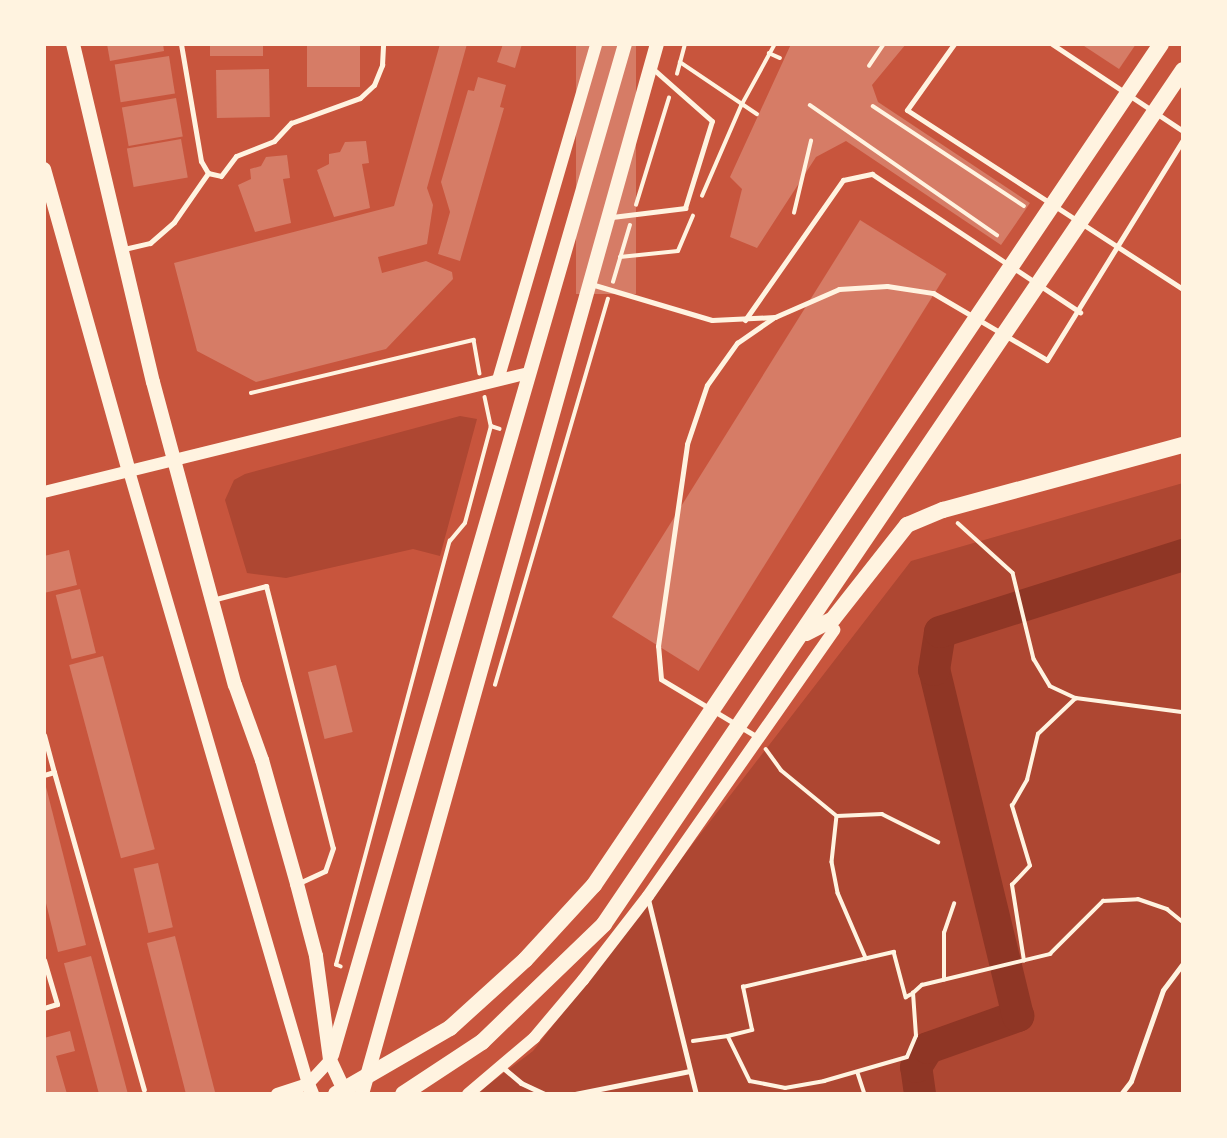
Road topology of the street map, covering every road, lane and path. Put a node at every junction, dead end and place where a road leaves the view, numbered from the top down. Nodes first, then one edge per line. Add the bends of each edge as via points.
1 (73, 44) edge
2 (181, 44) edge
3 (383, 44) edge
4 (596, 44) edge
5 (625, 44) edge
6 (657, 44) edge
7 (685, 44) edge
8 (884, 44) edge
9 (954, 44) edge
10 (1052, 44) edge
11 (1161, 44) edge
12 (769, 53) dead end
13 (780, 58) dead end
14 (680, 62) junction
15 (869, 66) dead end
16 (651, 67) junction
17 (1183, 70) edge
18 (673, 87) junction
19 (810, 105) dead end
20 (873, 106) dead end
21 (757, 114) dead end
22 (1183, 131) edge
23 (1183, 140) edge
24 (811, 141) dead end
25 (44, 169) edge
26 (208, 173) junction
27 (1024, 206) dead end
28 (794, 213) dead end
29 (634, 214) junction
30 (608, 217) junction
31 (997, 235) dead end
32 (1115, 246) junction
33 (121, 250) junction
34 (591, 285) junction
35 (1183, 289) edge
36 (610, 290) junction
37 (1080, 312) junction
38 (775, 317) junction
39 (745, 320) junction
40 (529, 373) junction
41 (498, 380) junction
42 (483, 384) junction
43 (251, 393) dead end
44 (491, 426) dead end
45 (1183, 445) edge
46 (566, 448) dead end
47 (175, 460) junction
48 (129, 471) junction
49 (44, 492) edge
50 (943, 510) junction
51 (212, 600) junction
52 (834, 630) dead end
53 (804, 634) junction
54 (1076, 698) junction
55 (1183, 712) edge
56 (44, 735) edge
57 (759, 738) junction
58 (54, 772) junction
59 (44, 775) edge
60 (837, 816) junction
61 (938, 842) dead end
62 (297, 884) junction
63 (648, 896) junction
64 (954, 904) dead end
65 (1183, 922) edge
66 (866, 958) junction
67 (44, 960) edge
68 (1024, 961) junction
69 (1183, 963) edge
70 (944, 980) junction
71 (914, 993) junction
72 (44, 1008) edge
73 (728, 1036) junction
74 (684, 1043) junction
75 (330, 1060) junction
76 (502, 1066) junction
77 (690, 1071) junction
78 (858, 1073) junction
79 (144, 1089) dead end
80 (310, 1089) edge
81 (276, 1094) edge
82 (336, 1094) edge
83 (346, 1094) edge
84 (362, 1094) edge
85 (403, 1094) edge
86 (468, 1094) edge
87 (545, 1094) edge
88 (575, 1094) edge
89 (696, 1094) edge
90 (865, 1094) edge
91 (1121, 1094) edge

1 - 33 main road
2 - 26 lane via 201,161
3 - 26 lane via 382,65 374,85 359,98 291,123 274,141 236,156 221,176
4 - 41 street
5 - 40 main road
6 - 16 main road
7 - 14 path
8 - 15 path
9 - 32 lane via 907,110
10 - 22 lane
11 - 82 highway via 594,885 525,960 450,1028
12 - 13 path
14 - 18 path
14 - 21 path
16 - 18 lane
16 - 30 main road
17 - 53 highway
18 - 29 path
18 - 29 lane via 712,121 685,208
19 - 31 path
20 - 27 path
23 - 32 lane
24 - 28 path
25 - 48 main road
26 - 33 lane via 174,222 150,243
29 - 30 lane
29 - 36 path
30 - 34 main road
32 - 35 lane
32 - 37 lane
33 - 47 main road
34 - 36 lane
34 - 84 main road
36 - 39 lane via 712,320
36 - 46 path
37 - 38 lane via 1046,360 933,293 887,286 839,289
37 - 39 lane via 872,174 843,180
38 - 39 lane
38 - 57 lane via 737,343 707,385 687,444 658,646 661,679
40 - 41 street
40 - 75 main road
41 - 42 street
42 - 43 path via 474,340
42 - 44 path
42 - 47 street
45 - 50 highway
47 - 48 street
47 - 51 main road
48 - 49 street
48 - 80 street
50 - 53 highway via 906,526 833,619
50 - 54 path via 1013,573 1034,659 1050,685
51 - 62 main road
51 - 62 lane via 266,586 333,848 325,872
52 - 57 street
53 - 85 highway via 604,924 482,1042
54 - 55 path
54 - 68 path via 1038,734 1027,780 1012,807 1030,866 1012,886
56 - 58 lane
57 - 60 path via 781,770
57 - 63 street
58 - 59 lane
58 - 79 lane
60 - 61 path via 882,814
60 - 66 path via 832,862 838,893
62 - 75 main road via 316,956
63 - 74 lane
63 - 76 street via 534,1038
64 - 70 path via 944,933
65 - 68 path via 1167,909 1138,899 1103,901 1050,954
66 - 71 path via 894,952 906,996
66 - 73 path via 743,987 752,1030
67 - 72 lane via 57,1004
68 - 70 path
69 - 91 lane via 1163,990 1131,1081
70 - 71 path via 922,985
71 - 78 path via 916,1036 907,1057
73 - 74 path
73 - 78 path via 750,1081 785,1088
74 - 77 lane
75 - 80 street
75 - 83 main road
76 - 86 street
76 - 87 lane via 521,1083
77 - 88 lane
77 - 89 lane
78 - 90 path
80 - 81 street

